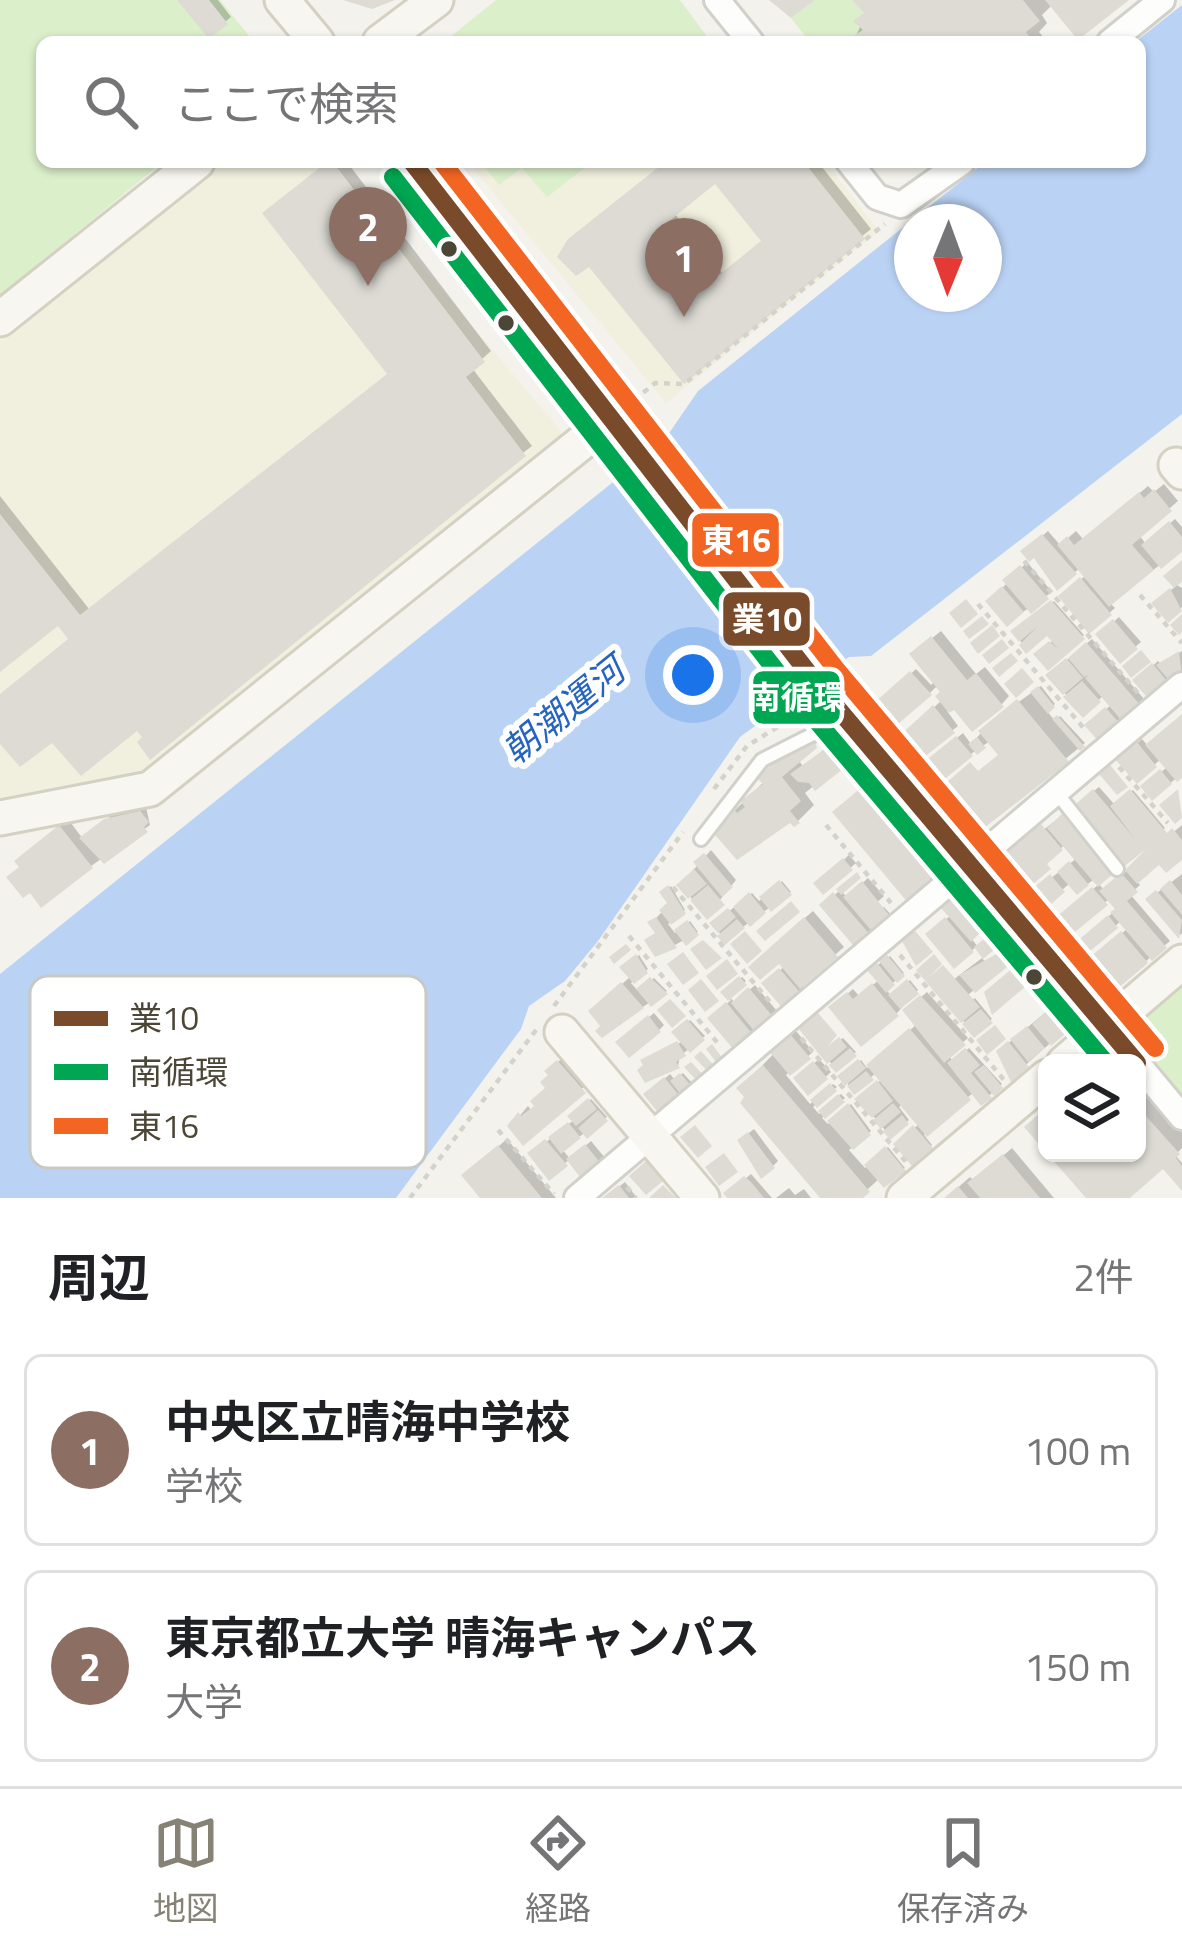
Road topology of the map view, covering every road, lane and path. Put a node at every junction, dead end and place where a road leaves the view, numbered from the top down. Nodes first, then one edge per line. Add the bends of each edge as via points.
1 (282, 0) edge
2 (436, 0) edge
3 (718, 0) edge
4 (1162, 0) edge
5 (312, 36) edge
6 (388, 36) edge
7 (747, 36) edge
8 (1118, 36) edge
9 (189, 168) edge
10 (417, 168) edge
11 (854, 168) edge
12 (955, 168) edge
13 (913, 202) junction
14 (0, 319) edge
15 (621, 432) junction
16 (1024, 561) dead end
17 (1140, 595) dead end
18 (978, 604) dead end
19 (1182, 643) edge
20 (1182, 686) edge
21 (815, 695) junction
22 (1153, 710) junction
23 (841, 712) junction
24 (1104, 752) junction
25 (1055, 792) junction
26 (706, 801) dead end
27 (0, 818) edge
28 (692, 820) dead end
29 (1168, 823) dead end
30 (826, 825) dead end
31 (701, 839) dead end
32 (970, 865) junction
33 (1118, 869) dead end
34 (905, 920) junction
35 (629, 936) dead end
36 (885, 937) junction
37 (1182, 962) edge
38 (1106, 1027) junction
39 (562, 1032) dead end
40 (1074, 1054) edge
41 (1129, 1054) edge
42 (735, 1064) junction
43 (1146, 1074) edge
44 (1038, 1085) edge
45 (1020, 1100) junction
46 (1182, 1117) edge
47 (498, 1130) dead end
48 (650, 1136) junction
49 (410, 1198) edge
50 (558, 1198) edge
51 (577, 1198) edge
52 (702, 1198) edge
53 (904, 1198) edge

1 - 5 street
2 - 6 street
3 - 7 street
4 - 8 street
9 - 14 street
10 - 15 street
11 - 13 street via 890,205
12 - 13 street
13 - 15 path via 684,384 655,383
15 - 21 street
15 - 27 street via 151,789
16 - 22 path
17 - 19 path
18 - 24 path
20 - 22 street
21 - 23 street
21 - 26 path via 747,746
22 - 24 street
23 - 31 lane via 762,760
23 - 32 street
24 - 25 street
24 - 29 path
25 - 32 street
25 - 33 lane
28 - 49 path
30 - 34 path
32 - 34 street
32 - 38 street
34 - 36 street
35 - 42 path
36 - 42 street
36 - 45 path
37 - 38 street
38 - 40 street
38 - 41 street
39 - 48 street
42 - 48 street
43 - 46 street
44 - 45 street
45 - 53 street
47 - 50 path
48 - 51 street
48 - 52 street

